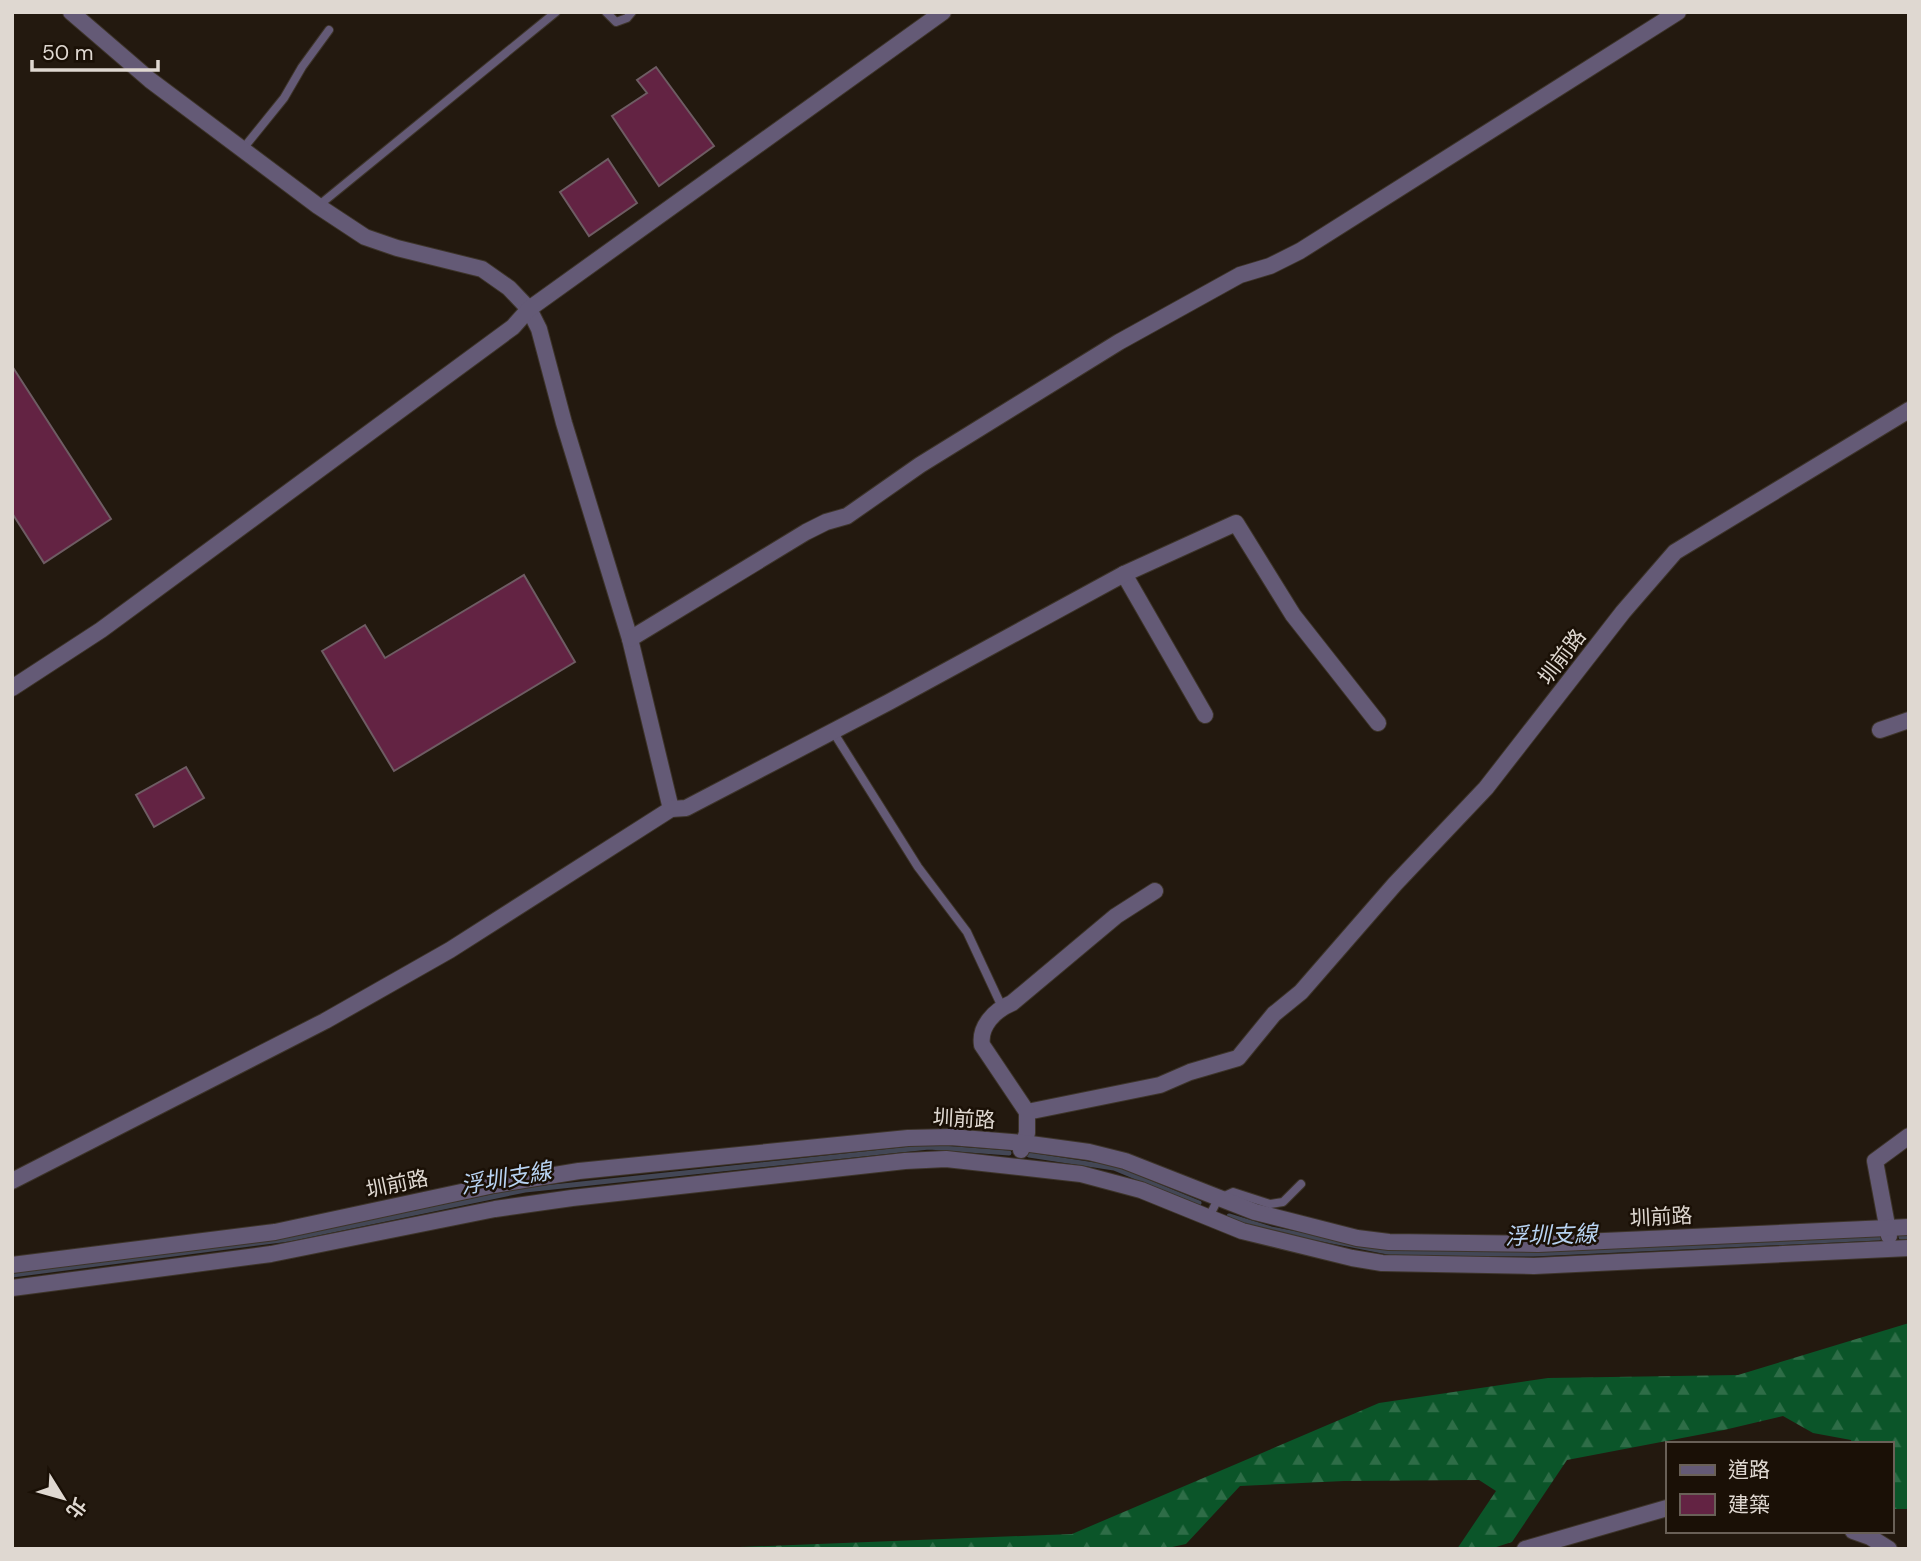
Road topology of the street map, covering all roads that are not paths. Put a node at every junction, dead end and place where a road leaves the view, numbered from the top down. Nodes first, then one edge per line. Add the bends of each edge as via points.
1 (71, 12) edge
2 (556, 12) edge
3 (606, 12) edge
4 (632, 12) edge
5 (943, 12) edge
6 (1678, 12) edge
7 (330, 30) dead end
8 (242, 150) junction
9 (318, 206) junction
10 (528, 309) junction
11 (1909, 410) edge
12 (1124, 574) junction
13 (630, 639) junction
14 (12, 688) edge
15 (1205, 715) dead end
16 (1909, 720) edge
17 (1378, 723) dead end
18 (832, 730) junction
19 (1880, 730) dead end
20 (671, 809) junction
21 (1155, 891) dead end
22 (1002, 1007) junction
23 (1027, 1112) junction
24 (1909, 1136) edge
25 (1023, 1143) junction
26 (1016, 1166) junction
27 (12, 1181) edge
28 (1301, 1184) dead end
29 (1218, 1199) junction
30 (1209, 1219) junction
31 (1909, 1227) edge
32 (1887, 1228) junction
33 (1891, 1248) junction
34 (1909, 1248) edge
35 (12, 1265) edge
36 (12, 1288) edge
37 (1666, 1508) edge
38 (1859, 1533) edge
39 (1525, 1549) edge
40 (1889, 1549) edge

1 - 8 street
2 - 9 lane
3 - 4 lane via 616,22
5 - 10 street
6 - 13 street via 1300,251 1240,275 1119,342 847,516 806,532
7 - 8 lane
8 - 9 street
9 - 10 street via 373,240 482,269
10 - 13 street via 539,329
10 - 14 street via 513,327 201,558
11 - 23 street, 圳前路 via 1675,552 1486,788 1238,1058 1160,1085
12 - 15 street
12 - 17 street via 1236,523 1293,615
12 - 18 street
13 - 20 street
16 - 19 street
18 - 20 street via 686,808
18 - 22 lane via 918,867 967,932
20 - 27 street via 450,950 325,1021
21 - 22 street via 1116,916
22 - 23 street via 984,1026 980,1038
23 - 25 street
24 - 32 street via 1875,1161
25 - 26 street
25 - 29 street, 圳前路 via 1125,1161
25 - 35 street, 圳前路 via 908,1138 579,1171 275,1232
26 - 30 street, 圳前路 via 1112,1180
26 - 36 street, 圳前路 via 946,1159 905,1161 572,1198 271,1254
28 - 29 lane via 1283,1202 1270,1204 1233,1192
29 - 30 lane
29 - 32 street, 圳前路 via 1357,1238 1420,1244 1538,1244
30 - 33 street, 圳前路 via 1352,1258 1408,1264 1534,1266
31 - 32 street, 圳前路
32 - 33 street
33 - 34 street, 圳前路
37 - 39 street
38 - 40 street

